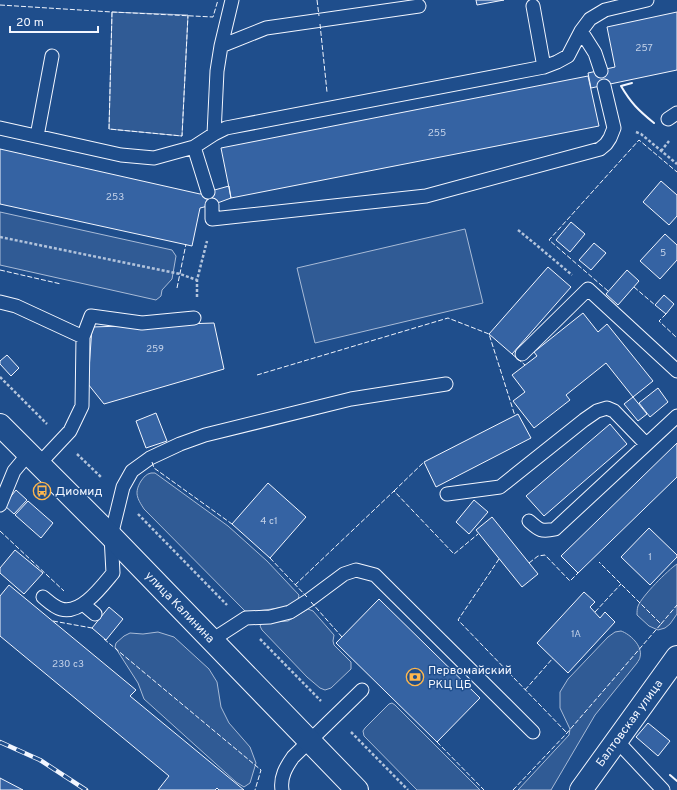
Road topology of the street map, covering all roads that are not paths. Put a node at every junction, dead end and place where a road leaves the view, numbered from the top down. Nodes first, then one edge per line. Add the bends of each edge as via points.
1 (232, 0) edge
2 (647, 0) edge
3 (631, 2) edge
4 (419, 6) dead end
5 (533, 6) dead end
6 (581, 31) junction
7 (221, 46) junction
8 (52, 56) dead end
9 (544, 67) junction
10 (600, 71) dead end
11 (604, 86) dead end
12 (0, 128) edge
13 (214, 134) junction
14 (37, 136) junction
15 (194, 147) junction
16 (208, 192) dead end
17 (212, 205) dead end
18 (0, 302) edge
19 (194, 318) dead end
20 (83, 337) junction
21 (522, 354) dead end
22 (677, 371) edge
23 (446, 384) dead end
24 (677, 416) edge
25 (0, 425) edge
26 (646, 444) junction
27 (34, 459) junction
28 (448, 494) dead end
29 (0, 505) edge
30 (529, 521) dead end
31 (111, 536) junction
32 (43, 597) dead end
33 (83, 604) junction
34 (95, 614) dead end
35 (212, 640) junction
36 (677, 657) edge
37 (362, 690) dead end
38 (533, 732) dead end
39 (309, 740) junction
40 (616, 741) junction
41 (282, 790) edge
42 (357, 790) edge
43 (581, 790) edge
44 (663, 790) edge

1 - 7 lane
2 - 3 lane
3 - 6 lane via 605,10 590,19
4 - 7 lane via 266,28
5 - 9 lane
6 - 9 lane via 568,56
6 - 10 lane via 595,53
7 - 13 lane via 217,71
8 - 14 lane
9 - 13 lane via 226,128
11 - 17 lane via 614,128 610,138 600,149 426,196 212,219
12 - 14 lane
13 - 15 lane
14 - 15 lane via 120,155 154,158
15 - 16 lane
18 - 20 lane via 16,306
19 - 20 lane via 142,323 91,316
20 - 27 lane via 82,406 70,431
21 - 22 lane via 588,289
23 - 31 lane via 351,399 205,435 180,444 150,458 132,472 123,487
24 - 26 lane
25 - 27 main road, улица Калинина
26 - 28 lane via 614,411 607,408 584,420 500,487
26 - 30 lane via 555,529 538,529
27 - 29 lane via 14,472
27 - 31 main road, улица Калинина
31 - 33 lane via 113,573
31 - 35 main road, улица Калинина
32 - 33 lane via 62,610 70,610
33 - 34 lane
35 - 38 lane via 246,618 270,617 290,612 344,574 356,570 375,575
35 - 39 main road, улица Калинина
36 - 40 main road, Балтовская улица
37 - 39 lane
39 - 41 lane via 284,770
39 - 42 main road, улица Калинина
40 - 43 main road, Балтовская улица
40 - 44 lane

